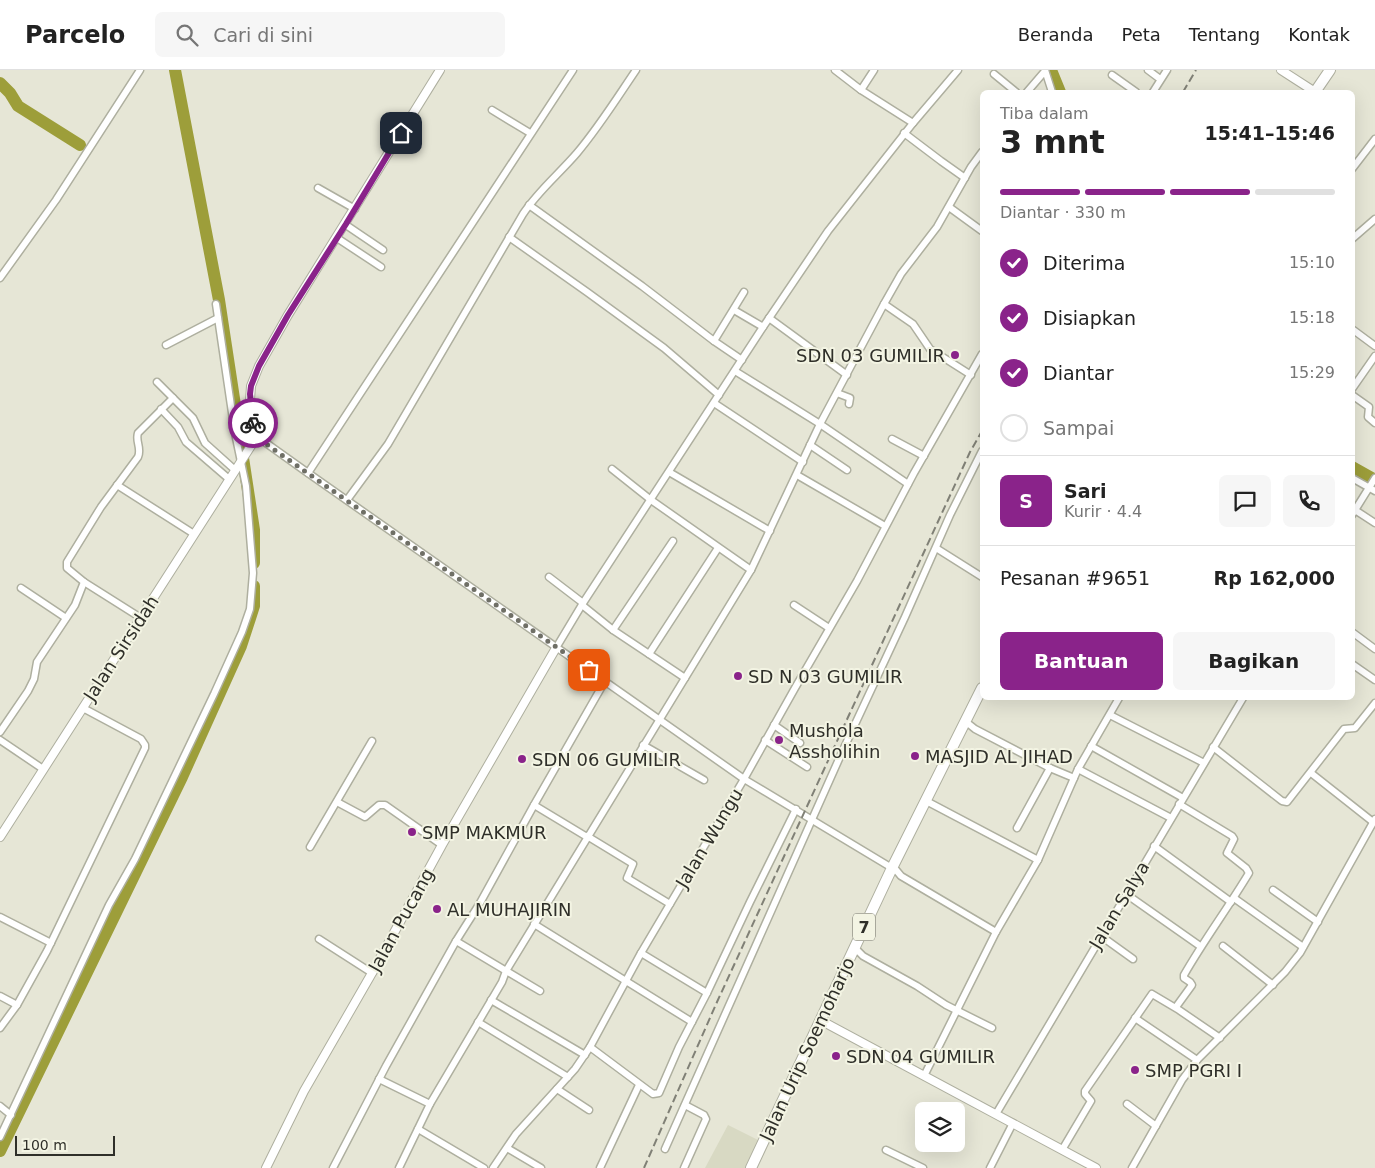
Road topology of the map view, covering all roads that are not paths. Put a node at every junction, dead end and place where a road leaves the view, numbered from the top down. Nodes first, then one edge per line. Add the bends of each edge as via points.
1 (140, 70) edge
2 (440, 70) edge
3 (572, 70) edge
4 (636, 70) edge
5 (835, 70) edge
6 (874, 70) edge
7 (958, 70) edge
8 (1045, 70) edge
9 (1148, 70) edge
10 (1167, 70) edge
11 (1281, 70) edge
12 (1324, 70) edge
13 (1330, 70) edge
14 (994, 74) dead end
15 (1112, 75) dead end
16 (1160, 79) junction
17 (862, 90) junction
18 (1014, 90) edge
19 (1029, 90) edge
20 (1051, 90) edge
21 (1133, 90) edge
22 (1154, 90) edge
23 (1309, 90) edge
24 (1313, 90) edge
25 (1314, 90) edge
26 (492, 110) dead end
27 (912, 123) junction
28 (530, 133) junction
29 (904, 133) junction
30 (1375, 139) edge
31 (980, 155) edge
32 (1355, 165) edge
33 (963, 176) junction
34 (318, 188) dead end
35 (529, 205) junction
36 (949, 207) junction
37 (355, 209) junction
38 (1375, 219) edge
39 (346, 224) junction
40 (980, 229) edge
41 (1355, 236) edge
42 (509, 237) junction
43 (336, 238) junction
44 (383, 250) dead end
45 (381, 267) dead end
46 (0, 278) edge
47 (744, 292) dead end
48 (216, 304) dead end
49 (884, 304) junction
50 (734, 310) junction
51 (218, 318) junction
52 (769, 318) junction
53 (763, 327) junction
54 (1355, 331) edge
55 (714, 341) junction
56 (166, 345) dead end
57 (1375, 346) edge
58 (1375, 356) edge
59 (980, 358) edge
60 (742, 360) junction
61 (735, 371) junction
62 (847, 375) junction
63 (971, 375) junction
64 (157, 382) dead end
65 (1355, 386) edge
66 (837, 393) junction
67 (719, 395) junction
68 (1355, 397) edge
69 (172, 398) junction
70 (714, 403) junction
71 (849, 404) dead end
72 (161, 409) junction
73 (1375, 423) edge
74 (820, 424) junction
75 (258, 435) junction
76 (892, 439) dead end
77 (810, 445) junction
78 (980, 455) edge
79 (924, 456) junction
80 (242, 460) junction
81 (803, 462) junction
82 (612, 469) dead end
83 (236, 470) junction
84 (847, 470) dead end
85 (669, 472) junction
86 (308, 474) junction
87 (797, 475) junction
88 (229, 479) junction
89 (1355, 479) edge
90 (908, 484) junction
91 (117, 485) junction
92 (1373, 485) edge
93 (347, 500) junction
94 (650, 500) junction
95 (1355, 511) edge
96 (1355, 513) edge
97 (1375, 523) edge
98 (885, 526) junction
99 (770, 531) junction
100 (194, 534) junction
101 (673, 541) dead end
102 (718, 548) junction
103 (936, 548) junction
104 (751, 570) junction
105 (980, 576) edge
106 (549, 577) dead end
107 (84, 582) junction
108 (21, 588) dead end
109 (582, 604) junction
110 (794, 605) dead end
111 (66, 618) junction
112 (141, 618) junction
113 (830, 628) junction
114 (613, 630) junction
115 (1355, 634) edge
116 (556, 648) junction
117 (1375, 649) edge
118 (649, 654) junction
119 (1355, 666) edge
120 (684, 678) junction
121 (1375, 680) edge
122 (605, 681) junction
123 (980, 692) edge
124 (983, 700) edge
125 (1118, 700) edge
126 (1242, 700) edge
127 (1375, 703) edge
128 (83, 708) junction
129 (1110, 715) junction
130 (659, 719) junction
131 (774, 725) junction
132 (970, 725) junction
133 (0, 732) edge
134 (0, 740) edge
135 (765, 740) junction
136 (372, 741) dead end
137 (800, 743) dead end
138 (643, 745) junction
139 (1091, 746) junction
140 (1213, 747) junction
141 (1204, 763) junction
142 (807, 766) dead end
143 (1050, 768) junction
144 (43, 769) junction
145 (1078, 770) junction
146 (1310, 773) junction
147 (1074, 778) junction
148 (744, 779) junction
149 (704, 780) dead end
150 (1181, 801) junction
151 (337, 802) junction
152 (930, 803) junction
153 (534, 805) junction
154 (796, 809) junction
155 (1171, 818) junction
156 (814, 820) junction
157 (1374, 820) edge
158 (1017, 828) dead end
159 (0, 837) edge
160 (587, 837) junction
161 (442, 845) junction
162 (1154, 846) junction
163 (310, 847) dead end
164 (1038, 860) junction
165 (894, 869) junction
166 (1272, 890) dead end
167 (1126, 894) junction
168 (1233, 900) junction
169 (670, 904) junction
170 (0, 917) edge
171 (1318, 922) junction
172 (534, 924) junction
173 (996, 932) junction
174 (1101, 936) junction
175 (319, 939) dead end
176 (456, 942) junction
177 (51, 943) junction
178 (1200, 946) junction
179 (1223, 946) dead end
180 (1303, 947) junction
181 (858, 951) junction
182 (641, 953) junction
183 (1134, 958) dead end
184 (506, 971) junction
185 (372, 973) junction
186 (626, 982) junction
187 (1273, 984) junction
188 (540, 992) dead end
189 (708, 993) junction
190 (0, 996) edge
191 (491, 1000) junction
192 (17, 1005) junction
193 (1176, 1007) junction
194 (958, 1010) junction
195 (1135, 1018) junction
196 (478, 1022) junction
197 (692, 1022) junction
198 (822, 1022) junction
199 (0, 1028) edge
200 (992, 1028) dead end
201 (1220, 1038) junction
202 (590, 1047) junction
203 (585, 1055) junction
204 (1197, 1060) junction
205 (924, 1076) junction
206 (568, 1077) junction
207 (379, 1079) junction
208 (639, 1085) junction
209 (557, 1089) junction
210 (430, 1104) junction
211 (1127, 1104) dead end
212 (685, 1105) junction
213 (0, 1106) edge
214 (589, 1110) dead end
215 (996, 1114) junction
216 (11, 1115) junction
217 (1013, 1123) junction
218 (1156, 1126) junction
219 (418, 1130) junction
220 (0, 1137) edge
221 (507, 1148) junction
222 (665, 1149) dead end
223 (886, 1150) dead end
224 (1062, 1150) junction
225 (266, 1168) edge
226 (333, 1168) edge
227 (399, 1168) edge
228 (484, 1168) edge
229 (493, 1168) edge
230 (541, 1168) edge
231 (600, 1168) edge
232 (684, 1168) edge
233 (751, 1168) edge
234 (757, 1168) edge
235 (923, 1168) edge
236 (990, 1168) edge
237 (1096, 1168) edge
238 (1132, 1168) edge

1 - 46 street via 56,200
2 - 37 street
3 - 28 street
4 - 35 street via 591,135
5 - 17 street
6 - 17 street
7 - 27 street
8 - 19 street
8 - 20 street
9 - 16 street
10 - 16 street
11 - 23 street
12 - 24 highway
13 - 25 highway
14 - 18 street
15 - 21 street
16 - 22 street
17 - 27 street
26 - 28 street
27 - 29 street
28 - 86 street
29 - 33 street
29 - 52 street via 828,231
30 - 32 street
31 - 33 street
33 - 36 street
34 - 37 street
35 - 42 street
35 - 55 street
36 - 40 street
36 - 49 street via 932,236 901,274
37 - 39 street
38 - 41 street
39 - 43 street
39 - 44 street
42 - 67 street via 656,343
42 - 93 street via 393,436
43 - 45 street
43 - 75 street via 288,315 251,386 251,417
47 - 50 street
48 - 51 street
49 - 62 street
49 - 63 street via 913,324 930,349
50 - 53 street
50 - 55 street
51 - 56 street
51 - 80 street via 235,434
52 - 53 street
52 - 62 street
53 - 60 street
54 - 57 street
55 - 60 street
58 - 65 street
59 - 63 street
60 - 61 street
61 - 67 street
61 - 74 street
62 - 66 street
63 - 79 street
64 - 69 street
66 - 71 street via 850,398
66 - 74 street
67 - 70 street
68 - 73 street via 1368,406 1368,417
69 - 72 street
69 - 83 street via 193,418 205,443
70 - 81 street
70 - 85 street
72 - 88 street via 184,440
72 - 91 street via 138,433 139,455
74 - 77 street
74 - 90 street
75 - 80 street, Jalan Sirsidah
75 - 86 street, Jalan Wungu
76 - 79 street
77 - 81 street
77 - 84 street
78 - 103 street
79 - 90 street
80 - 83 street, Jalan Sirsidah
80 - 216 street via 253,573 246,620 197,730
81 - 87 street
82 - 94 street
83 - 88 street, Jalan Sirsidah
85 - 94 street
85 - 99 street
86 - 93 street, Jalan Wungu
87 - 98 street
87 - 99 street
88 - 100 street, Jalan Sirsidah
89 - 92 street
90 - 98 street
91 - 100 street
91 - 107 street via 66,564
92 - 95 street
93 - 116 street, Jalan Wungu
94 - 102 street
94 - 109 street
96 - 97 street
98 - 113 street
99 - 104 street
100 - 112 street, Jalan Sirsidah
101 - 114 street
102 - 104 street
102 - 118 street
103 - 105 street
103 - 156 street
104 - 120 street
106 - 109 street
107 - 111 street
107 - 112 street
108 - 111 street
109 - 114 street
109 - 116 street
110 - 113 street
111 - 133 street via 37,662 28,691
112 - 128 street, Jalan Sirsidah
113 - 131 street
114 - 118 street
115 - 117 street
116 - 122 street, Jalan Wungu
116 - 161 street, Jalan Pucang
118 - 120 street
119 - 121 street
120 - 130 street
122 - 130 street, Jalan Wungu
122 - 153 street
123 - 165 highway, Jalan Urip Soemoharjo / 7
124 - 132 highway, Jalan Urip Soemoharjo / 7
125 - 129 street
126 - 140 street, Jalan Salya
127 - 146 street via 1355,728 1344,729
128 - 144 street, Jalan Sirsidah
128 - 177 street via 141,739 146,748
129 - 139 street
129 - 141 street
130 - 138 street
130 - 148 street, Jalan Wungu
131 - 135 street
131 - 137 street
132 - 143 street
132 - 152 highway, Jalan Urip Soemoharjo / 7
134 - 144 street
135 - 142 street
135 - 148 street
136 - 151 street
138 - 149 street
138 - 160 street
139 - 145 street
139 - 150 street
140 - 141 street, Jalan Salya
140 - 146 street via 1285,802
141 - 150 street, Jalan Salya
143 - 147 street
143 - 158 street
144 - 159 street, Jalan Sirsidah
145 - 147 street
145 - 155 street
146 - 157 street
147 - 164 street
148 - 154 street
148 - 169 street, Jalan Wungu
150 - 155 street, Jalan Salya
150 - 168 street via 1234,837 1227,852 1249,873
151 - 161 street via 365,817 379,805 385,805
151 - 163 street
152 - 164 street
152 - 165 highway, Jalan Urip Soemoharjo / 7
153 - 160 street
153 - 176 street
154 - 156 street
154 - 189 street
155 - 162 street, Jalan Salya
156 - 165 street
156 - 212 street
157 - 171 street
160 - 169 street via 633,864 628,878
160 - 172 street
161 - 185 street, Jalan Pucang
162 - 167 street, Jalan Salya
162 - 168 street
164 - 173 street
165 - 173 street
165 - 181 highway, Jalan Urip Soemoharjo / 7
165 - 198 highway, Jalan Urip Soemoharjo / 7
166 - 171 street
167 - 174 street, Jalan Salya
167 - 178 street
168 - 178 street
168 - 180 street
169 - 182 street, Jalan Wungu
170 - 177 street
171 - 180 street
172 - 184 street
172 - 186 street
173 - 194 street
174 - 183 street
174 - 215 street, Jalan Salya
175 - 185 street
176 - 184 street
176 - 207 street
177 - 192 street
178 - 193 street via 1183,976 1192,985
179 - 187 street
180 - 187 street
181 - 194 street
181 - 198 highway, Jalan Urip Soemoharjo / 7
182 - 186 street, Jalan Wungu
182 - 189 street
184 - 188 street
184 - 191 street
185 - 225 street, Jalan Pucang via 304,1091
186 - 197 street
186 - 202 street, Jalan Wungu
187 - 201 street
189 - 197 street
190 - 192 street
191 - 196 street
191 - 203 street
192 - 199 street
193 - 195 street via 1153,994
193 - 201 street
194 - 200 street
194 - 205 street
195 - 204 street
195 - 224 street via 1085,1090 1091,1101
196 - 206 street
196 - 210 street
197 - 208 street via 658,1094
198 - 205 street
198 - 233 highway, Jalan Urip Soemoharjo / 7
198 - 234 highway, Jalan Urip Soemoharjo / 7
201 - 204 street
202 - 203 street, Jalan Wungu
202 - 208 street
203 - 206 street, Jalan Wungu
204 - 218 street
205 - 215 street
206 - 209 street, Jalan Wungu
207 - 210 street
207 - 226 street
208 - 231 street
209 - 214 street
209 - 221 street, Jalan Wungu
210 - 219 street
211 - 218 street
212 - 222 street
212 - 232 street via 706,1118
213 - 216 street
215 - 217 street
216 - 220 street
217 - 224 street
217 - 236 street
218 - 238 street
219 - 227 street
219 - 228 street
221 - 229 street, Jalan Wungu
221 - 230 street
223 - 235 street
224 - 237 street

